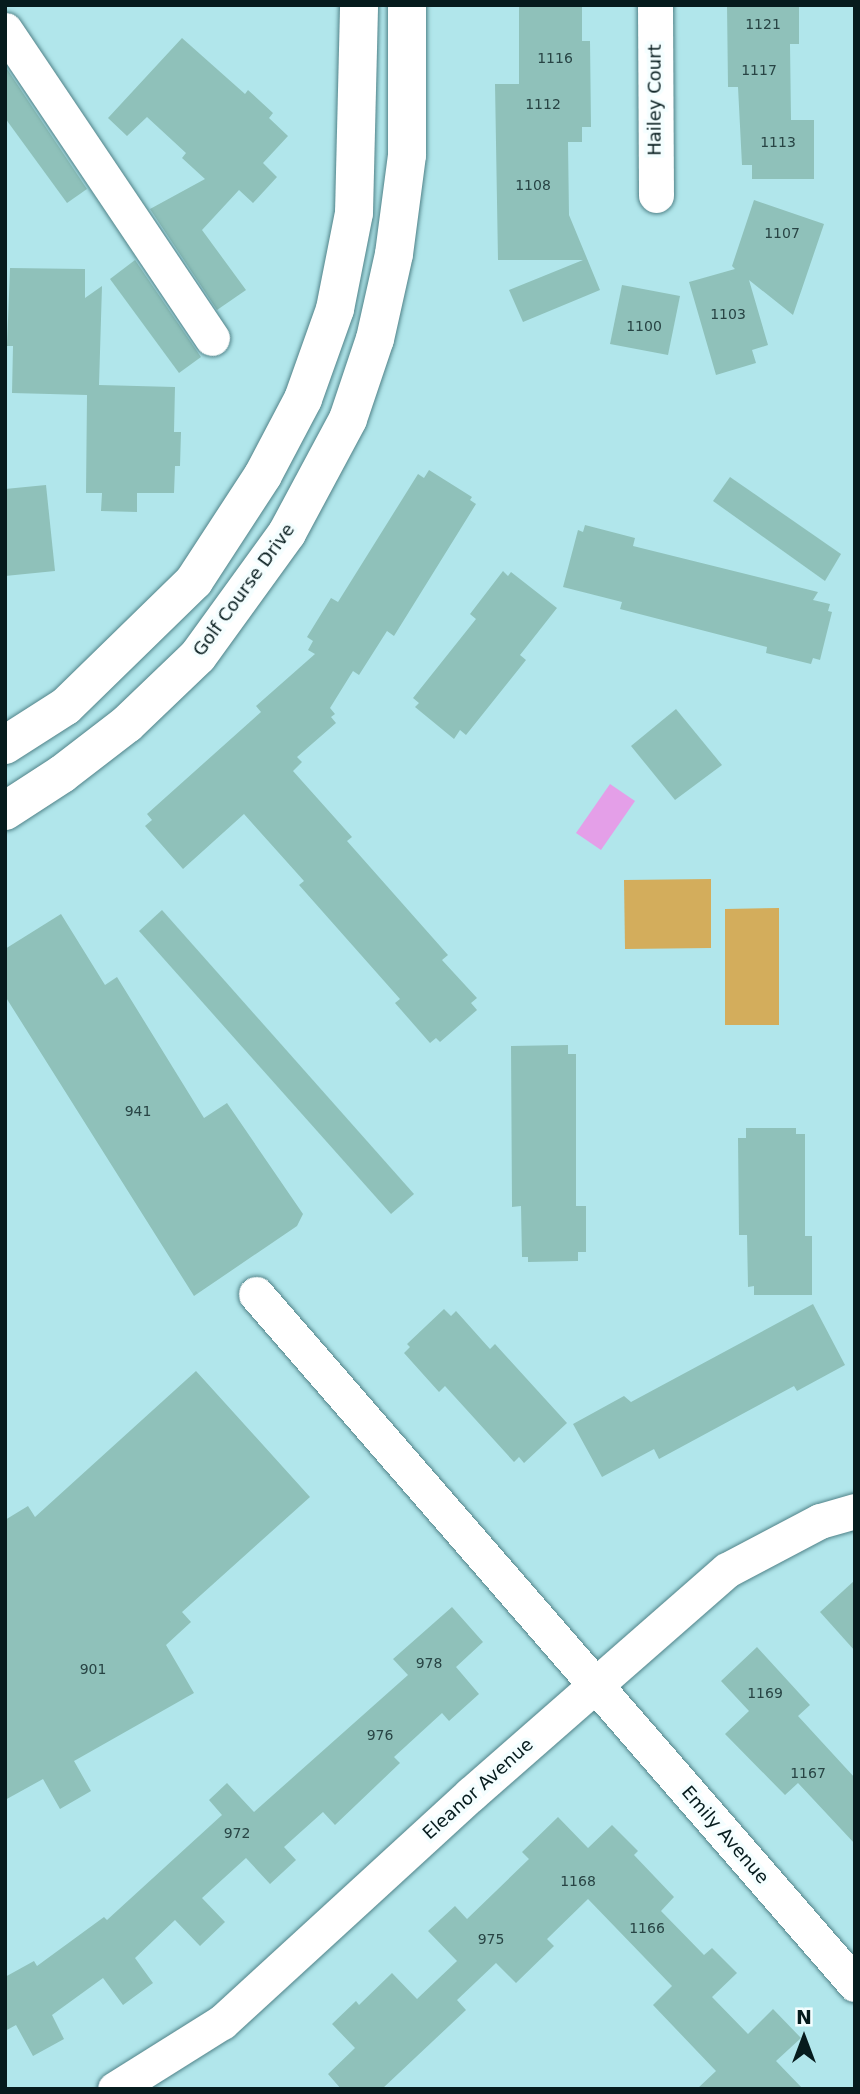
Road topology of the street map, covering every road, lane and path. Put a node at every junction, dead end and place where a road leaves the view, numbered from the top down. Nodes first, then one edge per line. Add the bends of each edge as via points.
1 (359, 5) edge
2 (407, 5) edge
3 (655, 5) edge
4 (5, 30) edge
5 (656, 195) dead end
6 (212, 338) dead end
7 (5, 745) edge
8 (5, 811) edge
9 (256, 1294) dead end
10 (855, 1511) edge
11 (595, 1685) junction
12 (855, 1984) edge
13 (115, 2089) edge

1 - 7 street via 354,213 335,309 303,399 263,475 194,581 66,706
2 - 8 street, Golf Course Drive via 407,155 394,254 375,339 348,419 287,533 198,656 127,724
3 - 5 street, Hailey Court
4 - 6 street
9 - 11 street, Emily Avenue
10 - 11 street, Eleanor Avenue via 820,1521 727,1570
11 - 12 street, Emily Avenue
11 - 13 street, Eleanor Avenue via 222,2022

